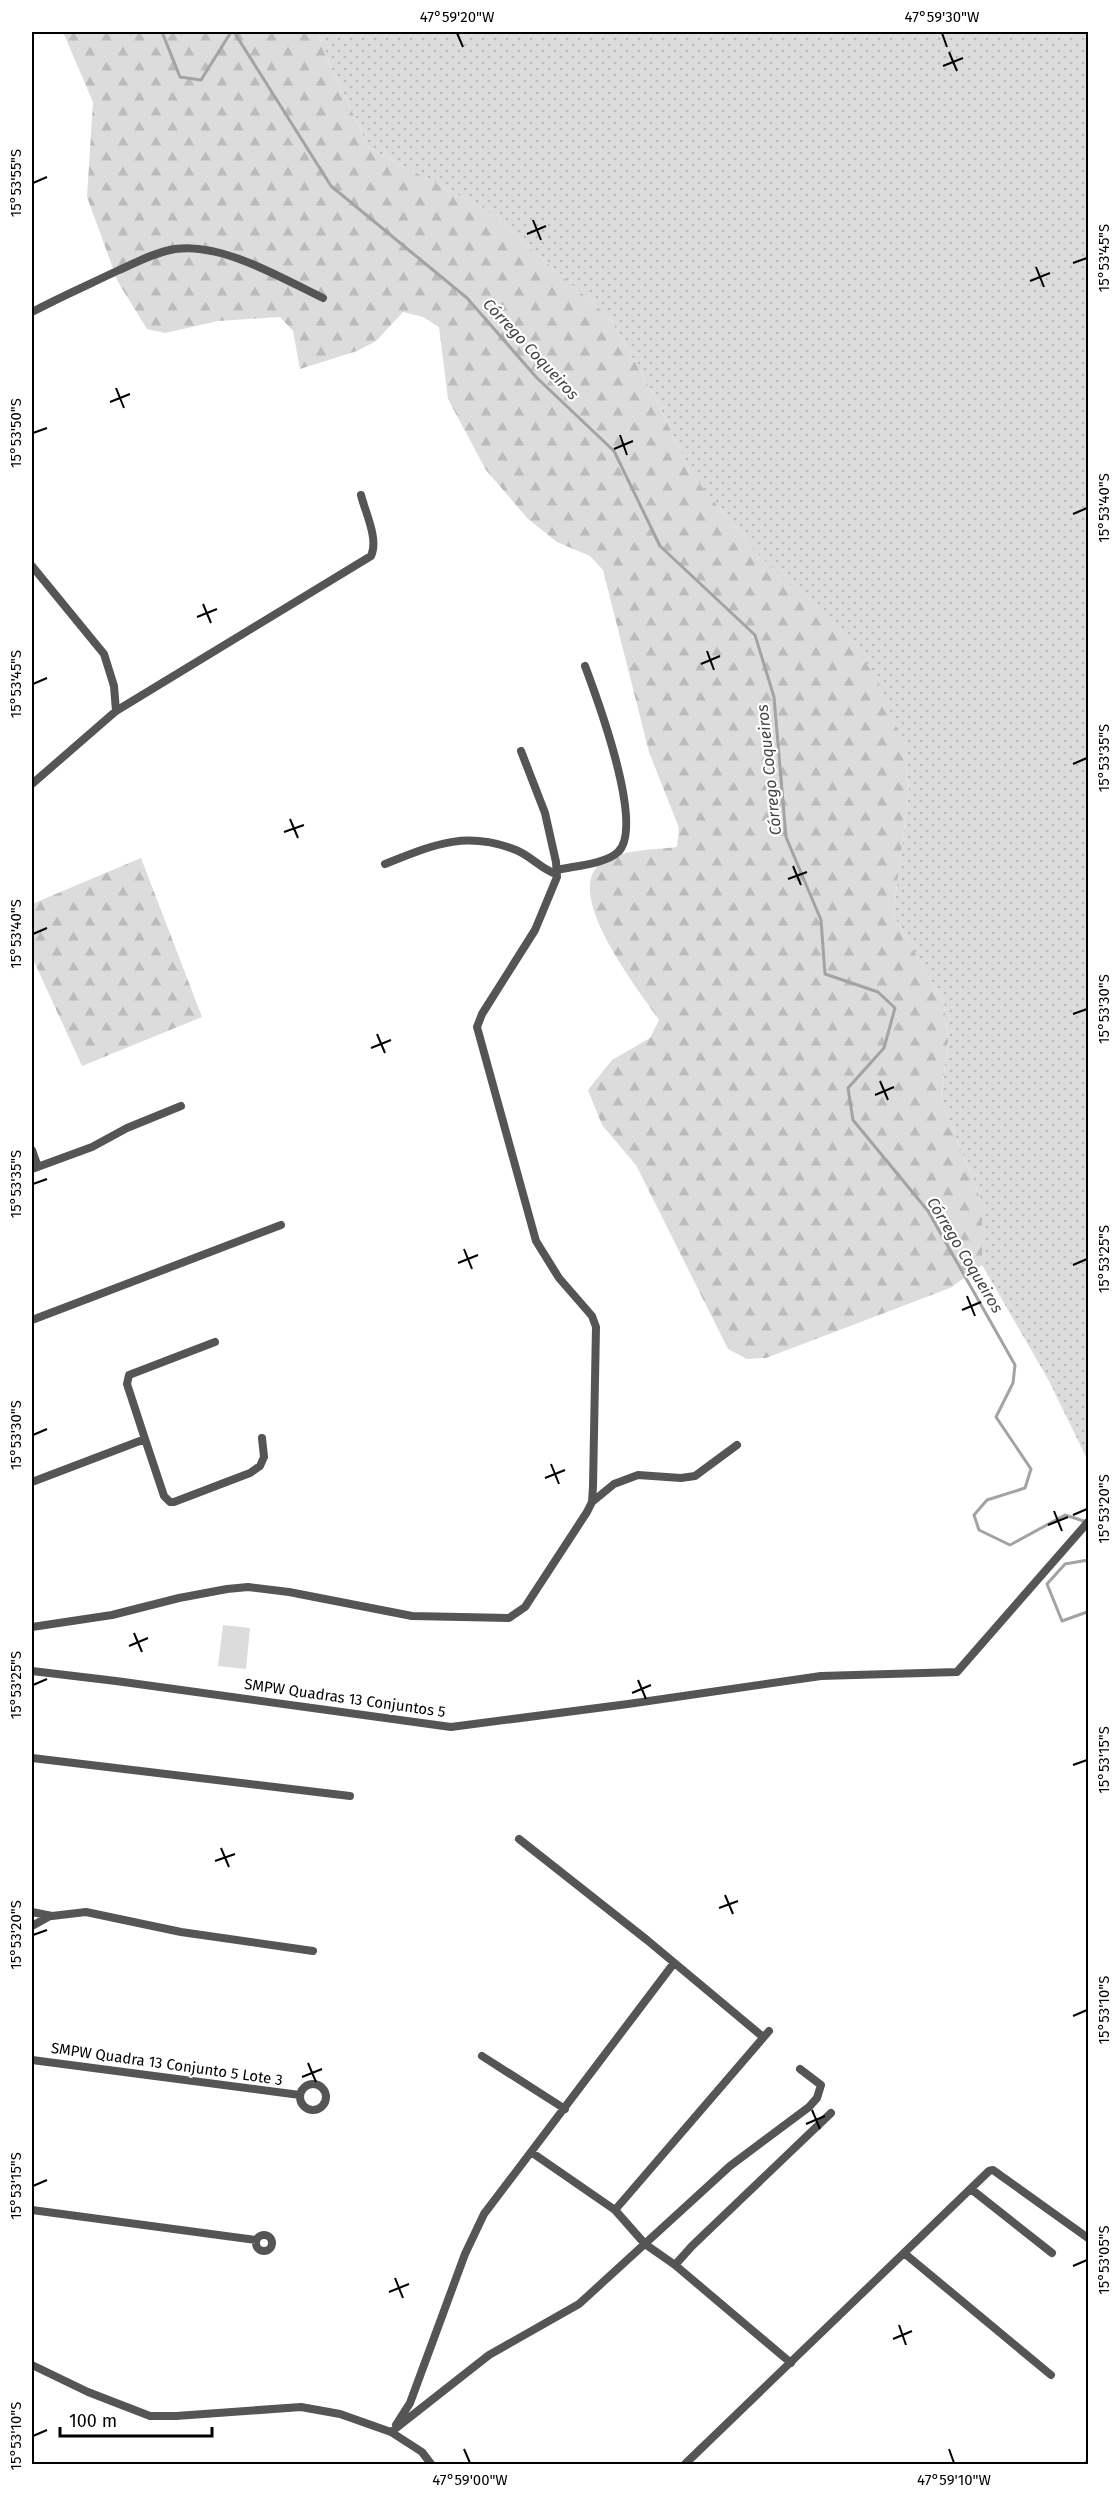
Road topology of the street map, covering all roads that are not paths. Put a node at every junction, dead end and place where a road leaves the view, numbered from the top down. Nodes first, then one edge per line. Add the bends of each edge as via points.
1 (323, 298) dead end
2 (32, 312) edge
3 (361, 495) dead end
4 (32, 566) edge
5 (585, 666) dead end
6 (116, 711) junction
7 (521, 752) dead end
8 (32, 784) edge
9 (385, 864) dead end
10 (556, 872) junction
11 (181, 1106) dead end
12 (32, 1150) edge
13 (35, 1168) edge
14 (281, 1226) dead end
15 (32, 1320) edge
16 (215, 1342) dead end
17 (262, 1438) dead end
18 (145, 1439) junction
19 (737, 1445) dead end
20 (32, 1482) edge
21 (592, 1502) junction
22 (1089, 1522) edge
23 (32, 1627) edge
24 (32, 1671) edge
25 (32, 1758) edge
26 (350, 1796) dead end
27 (519, 1839) dead end
28 (32, 1912) edge
29 (52, 1916) junction
30 (32, 1926) edge
31 (313, 1951) dead end
32 (674, 1963) junction
33 (482, 2056) dead end
34 (32, 2060) edge
35 (800, 2069) dead end
36 (300, 2095) dead end
37 (565, 2109) junction
38 (831, 2114) dead end
39 (531, 2152) junction
40 (970, 2189) junction
41 (32, 2210) edge
42 (615, 2210) junction
43 (1089, 2238) edge
44 (256, 2240) dead end
45 (645, 2244) junction
46 (904, 2253) junction
47 (1052, 2253) dead end
48 (675, 2265) junction
49 (791, 2363) junction
50 (32, 2365) edge
51 (1051, 2375) dead end
52 (391, 2432) junction
53 (431, 2464) edge
54 (685, 2464) edge

1 - 2 street via 224,255 182,249 158,253
3 - 6 street via 373,540 371,556
4 - 6 street via 104,654 114,686
5 - 10 street via 605,721 622,788 624,837 613,856
6 - 8 street
7 - 10 street via 544,813
9 - 10 street via 442,843 471,839 515,849
10 - 21 street via 534,930 477,1028 536,1241 559,1278 594,1321 597,1334
11 - 13 street
12 - 13 street
14 - 15 street
16 - 18 street via 129,1375 127,1384
17 - 18 street via 264,1457 255,1471 174,1502 164,1496
18 - 20 street
19 - 21 street via 695,1476 638,1474 614,1484
21 - 23 street via 525,1607 509,1618 412,1616 248,1587 179,1598 112,1616
22 - 24 street, SMPW Quadras 13 Conjuntos 5 via 957,1672 821,1676 451,1727
25 - 26 street
27 - 32 street
28 - 29 street
29 - 30 street
29 - 31 street via 86,1912 181,1932
32 - 37 street
32 - 42 street via 766,2034
33 - 37 street
34 - 36 street, SMPW Quadra 13 Conjunto 5 Lote 3
35 - 45 street via 821,2085 817,2098 730,2166
37 - 39 street
38 - 48 street
39 - 42 street
39 - 52 street via 484,2214 465,2254 410,2403
40 - 43 street via 993,2170
40 - 46 street
40 - 47 street
41 - 44 street
42 - 45 street
45 - 48 street
45 - 52 street via 579,2304 489,2355
46 - 49 street
46 - 51 street
48 - 49 street
49 - 54 street
50 - 52 street via 88,2392 150,2415 301,2407 340,2414
52 - 53 street via 422,2452

